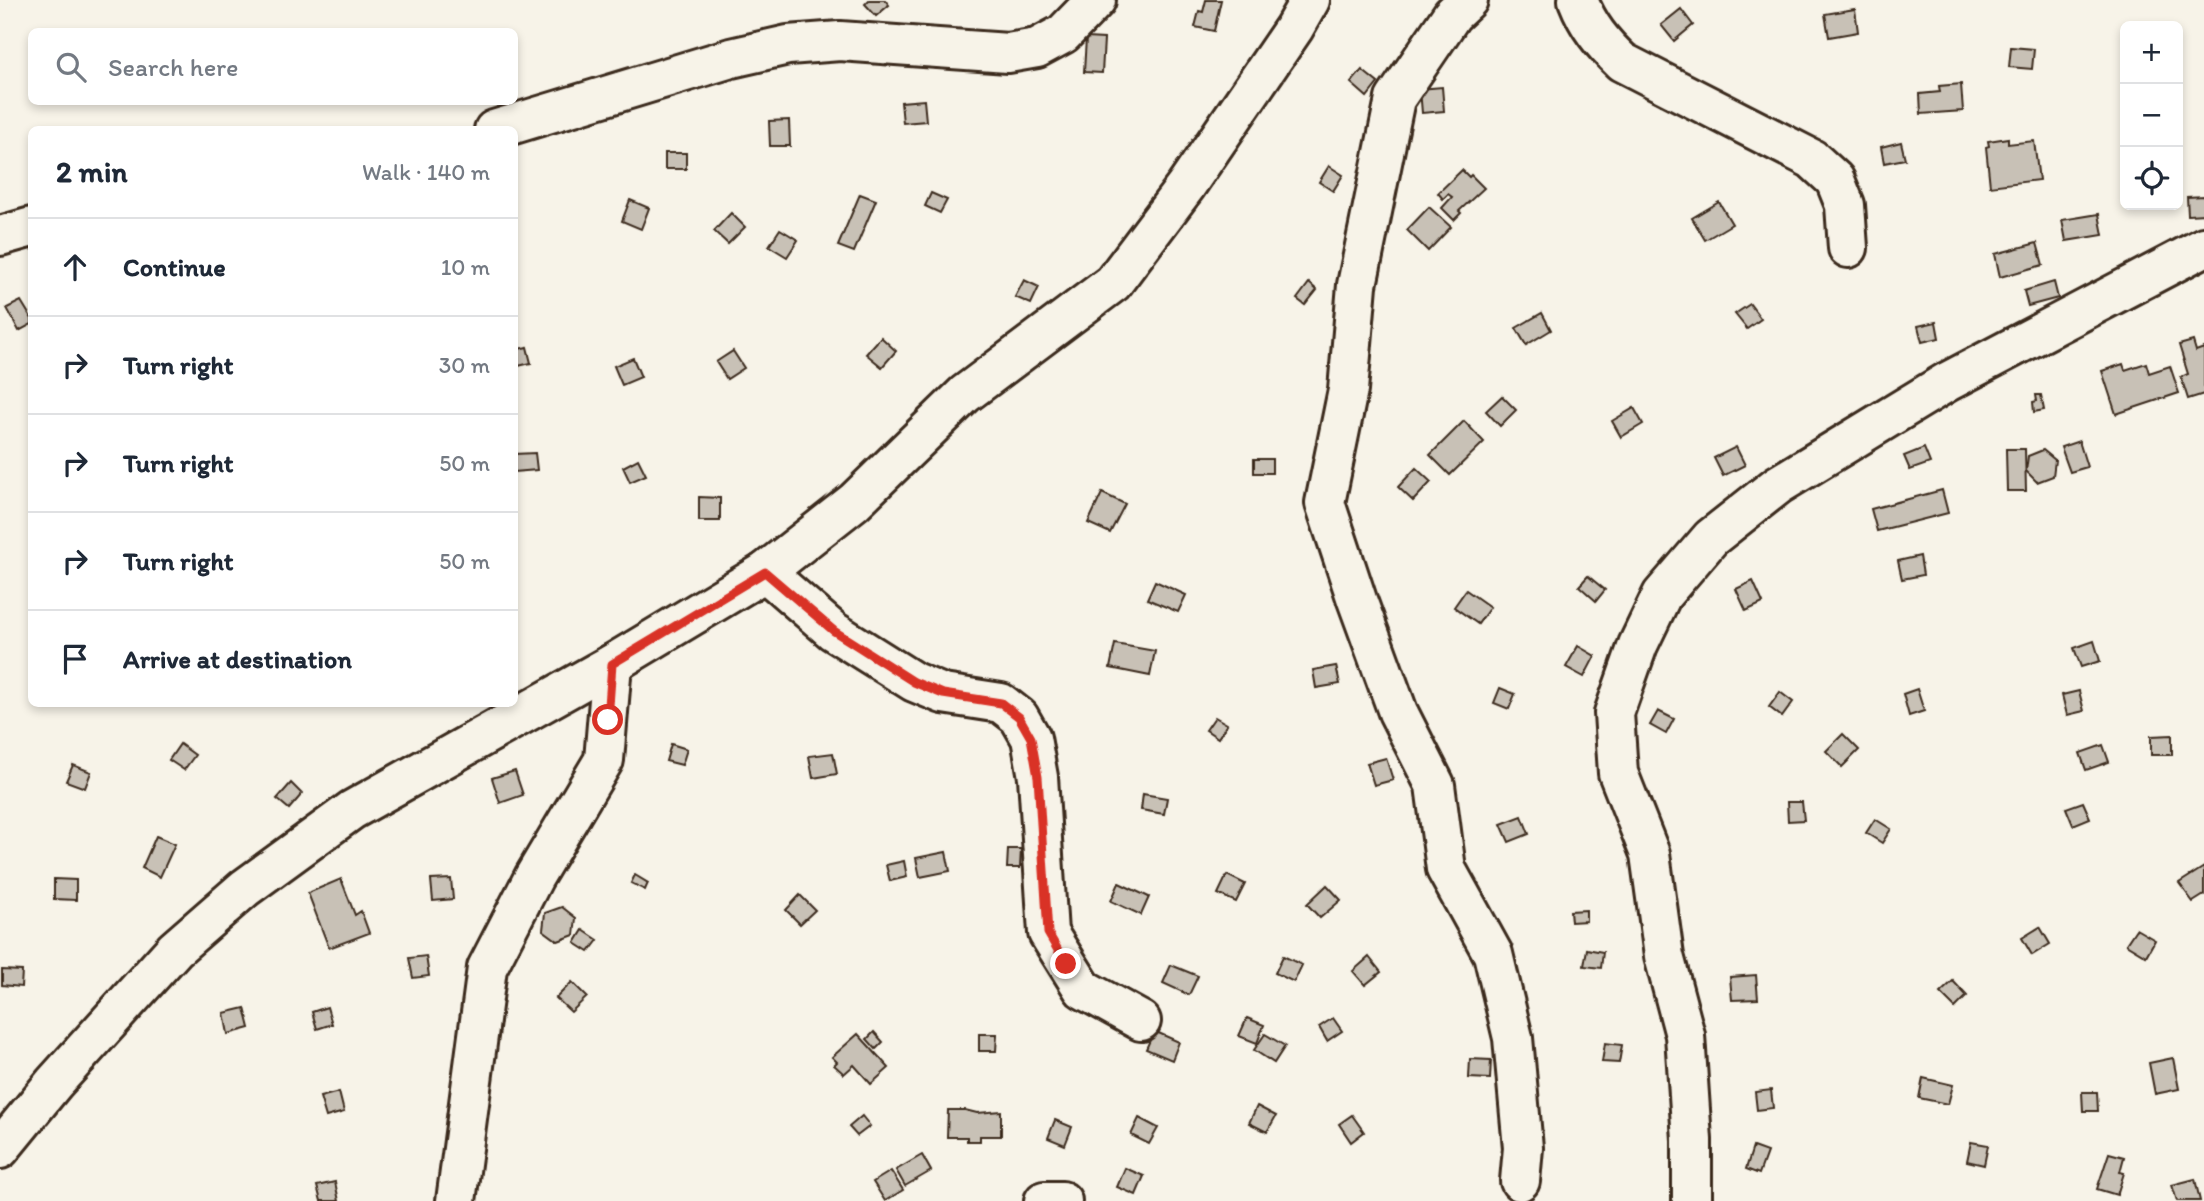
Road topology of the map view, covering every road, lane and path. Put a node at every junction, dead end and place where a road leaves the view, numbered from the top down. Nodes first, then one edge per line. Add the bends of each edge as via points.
1 (1096, 0) edge
2 (1310, 0) edge
3 (1468, 0) edge
4 (1578, 0) edge
5 (507, 126) edge
6 (28, 228) edge
7 (0, 236) edge
8 (2204, 247) edge
9 (1848, 248) dead end
10 (765, 572) junction
11 (612, 664) junction
12 (1140, 1021) dead end
13 (0, 1149) edge
14 (1520, 1181) dead end
15 (456, 1201) edge
16 (1044, 1201) edge
17 (1062, 1201) edge
18 (1692, 1201) edge

1 - 5 street via 1063,34 1037,48 1008,53 840,41 788,46 731,58
2 - 10 street via 1186,186 1113,283 965,394 854,502
3 - 14 street via 1452,15 1395,99 1357,285 1348,390 1325,503 1398,712 1435,785 1447,869 1493,954 1513,1038 1522,1148
4 - 9 street via 1599,41 1622,62 1812,159 1835,180 1845,205
6 - 7 street
8 - 18 street via 1947,382 1778,485 1711,538 1662,595 1637,645 1614,713 1618,773 1650,853 1664,956 1685,1035
10 - 11 street
10 - 12 street via 834,631 914,682 943,694 1001,703 1019,717 1031,738 1038,777 1048,933 1083,989
11 - 13 street via 352,810 246,888 175,949
11 - 15 street via 604,760 534,877 487,968
16 - 17 street

